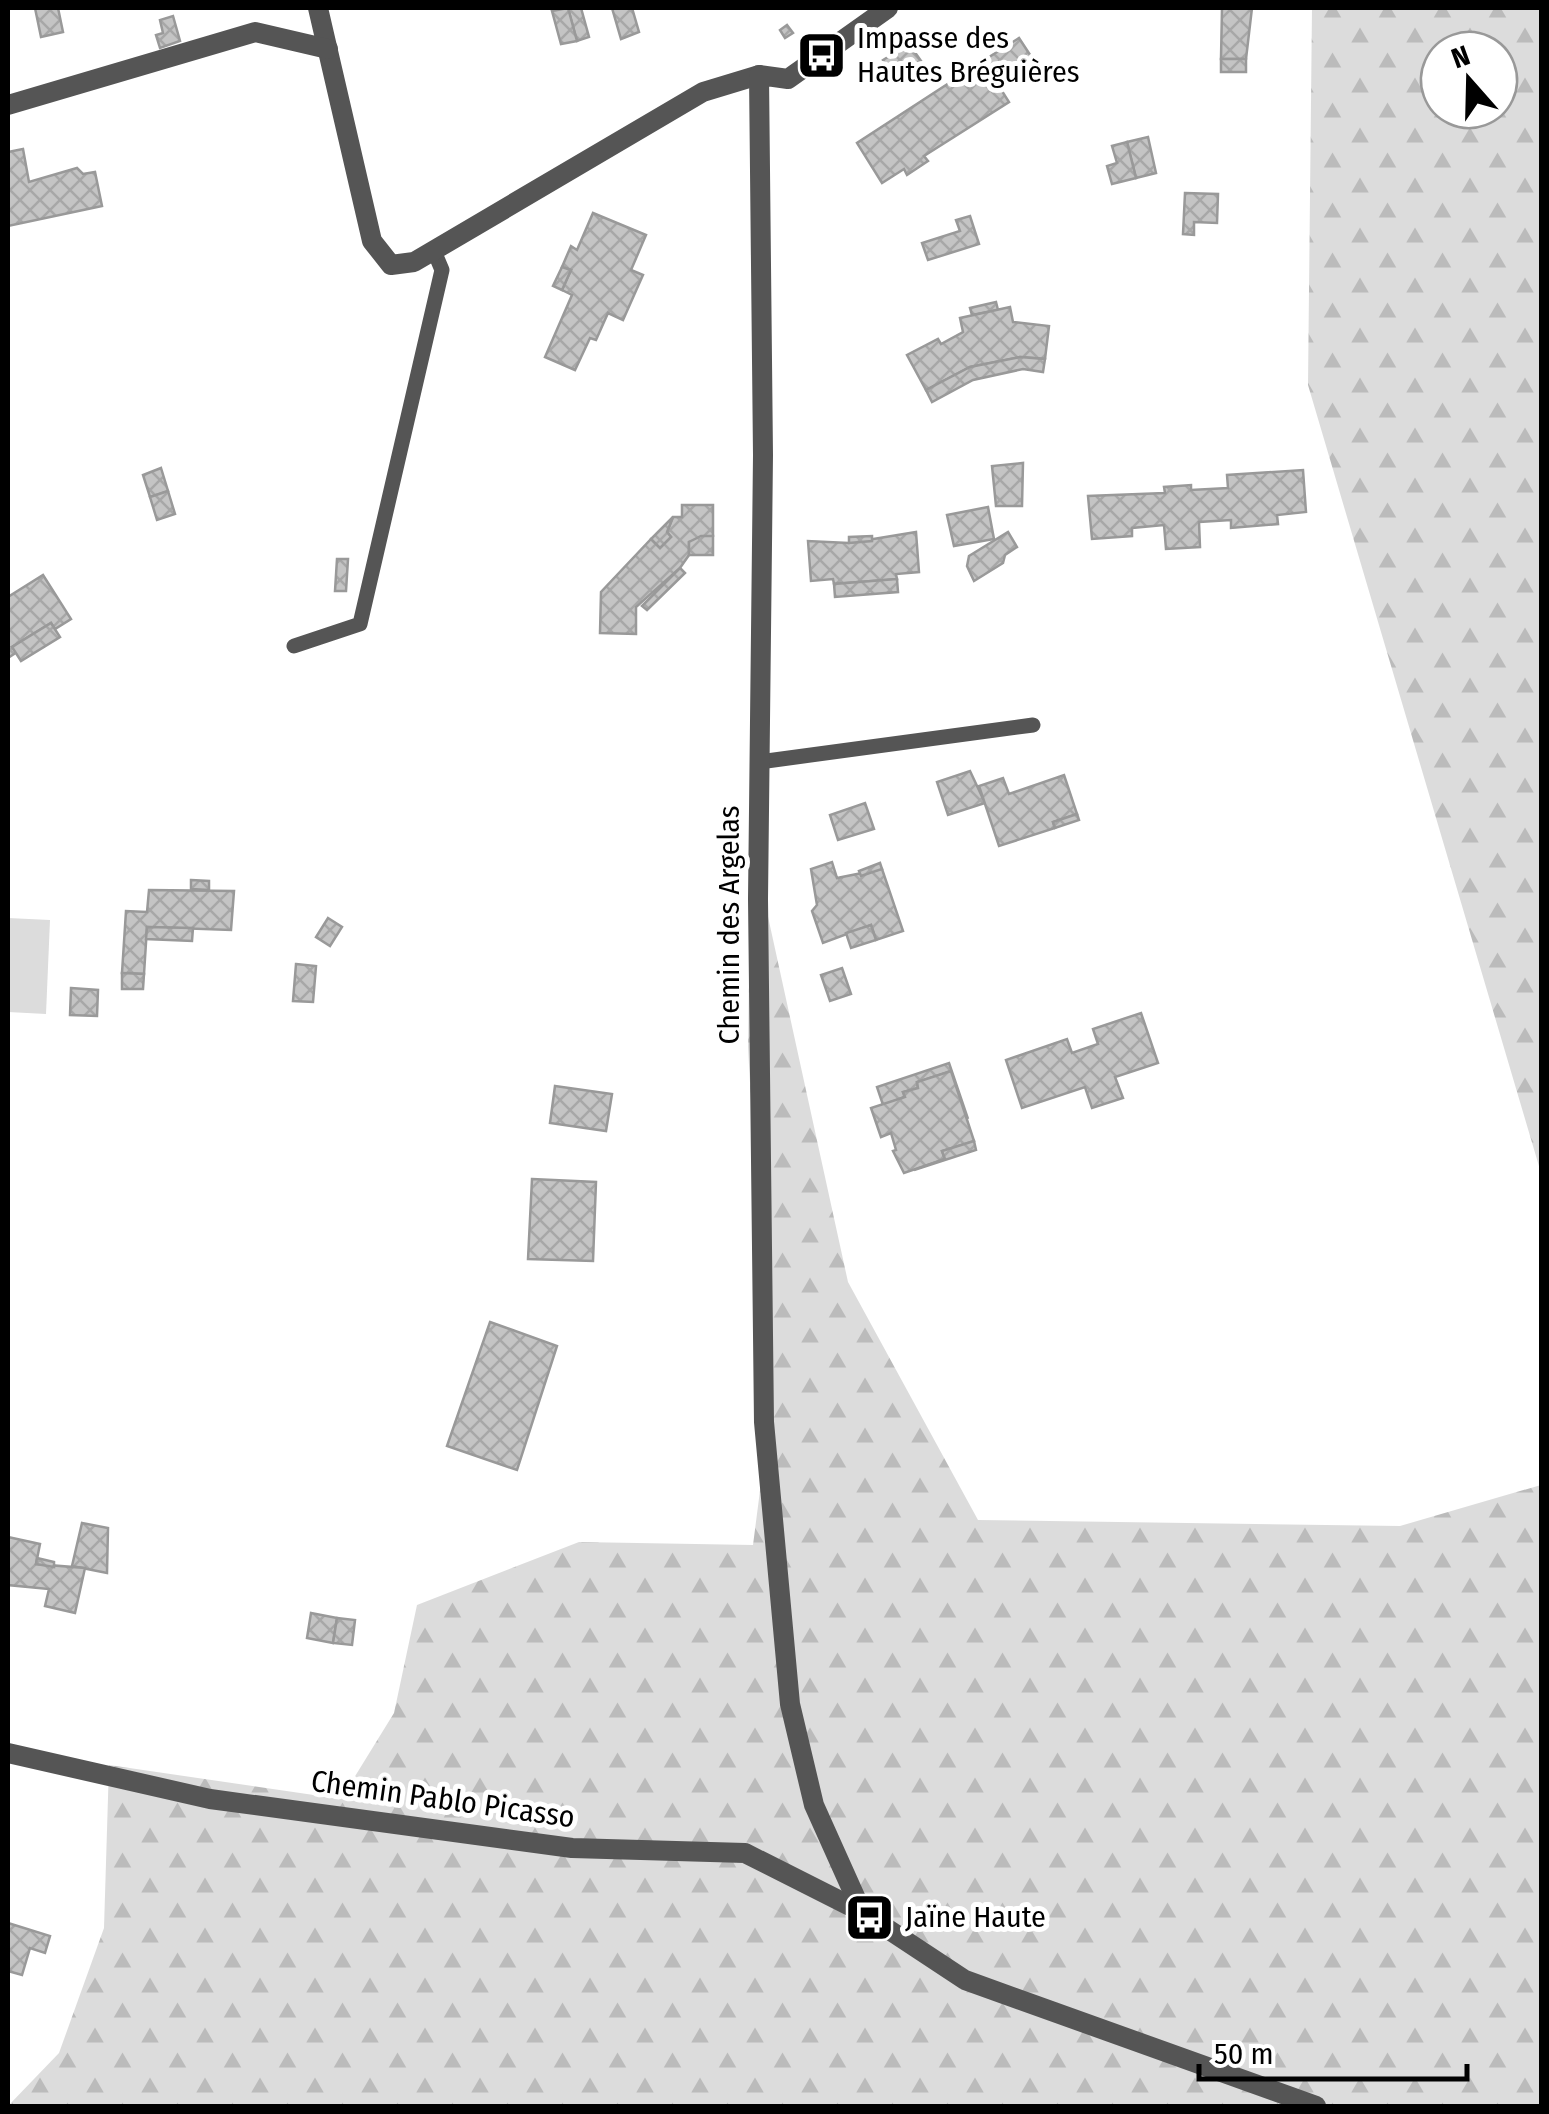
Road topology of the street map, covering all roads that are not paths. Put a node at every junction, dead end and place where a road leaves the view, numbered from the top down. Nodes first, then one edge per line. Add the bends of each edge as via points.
1 (318, 8) edge
2 (888, 8) edge
3 (328, 49) junction
4 (760, 75) junction
5 (8, 105) edge
6 (434, 251) junction
7 (294, 646) dead end
8 (1033, 724) dead end
9 (760, 762) junction
10 (8, 1753) edge
11 (862, 1912) junction
12 (1316, 2106) edge

1 - 3 street
2 - 4 street via 788,80
3 - 5 street via 255,32
3 - 6 street via 372,241 391,265
4 - 6 street via 704,92
4 - 9 street, Chemin des Argelas
6 - 7 lane via 442,270 360,624
8 - 9 lane
9 - 11 street, Chemin des Argelas via 764,1422 790,1704 814,1805
10 - 11 street, Chemin Pablo Picasso via 210,1798 553,1846 745,1853
11 - 12 street, Chemin Pablo Picasso via 965,1980

